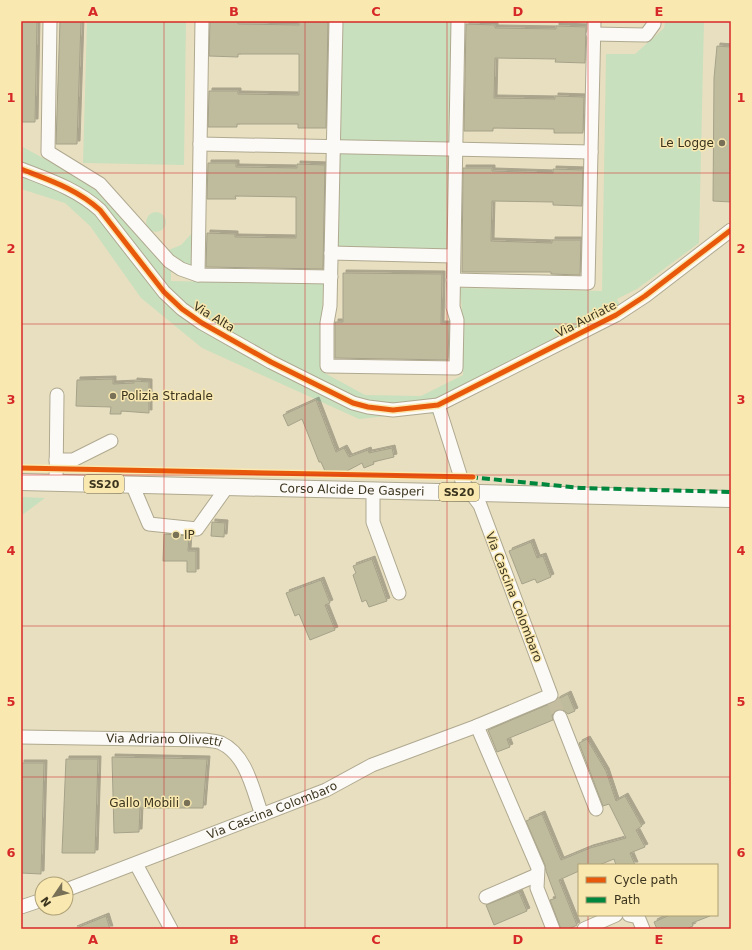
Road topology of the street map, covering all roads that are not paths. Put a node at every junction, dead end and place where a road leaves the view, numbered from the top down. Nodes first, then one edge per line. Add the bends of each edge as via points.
1 (50, 21) edge
2 (202, 21) edge
3 (336, 21) edge
4 (458, 21) edge
5 (654, 21) edge
6 (593, 28) edge
7 (200, 144) junction
8 (333, 147) junction
9 (456, 149) junction
10 (591, 152) junction
11 (21, 169) edge
12 (731, 230) edge
13 (331, 253) junction
14 (454, 256) junction
15 (198, 275) junction
16 (331, 277) junction
17 (453, 280) junction
18 (57, 395) dead end
19 (438, 405) junction
20 (112, 441) dead end
21 (56, 460) junction
22 (21, 482) edge
23 (56, 483) junction
24 (132, 484) junction
25 (227, 486) junction
26 (373, 490) junction
27 (469, 492) junction
28 (731, 499) edge
29 (399, 593) dead end
30 (560, 718) tunnel mouth
31 (477, 726) junction
32 (21, 737) edge
33 (596, 809) dead end
34 (262, 815) junction
35 (136, 864) junction
36 (537, 876) junction
37 (74, 887) edge
38 (486, 897) dead end
39 (34, 903) edge
40 (21, 907) edge
41 (614, 916) edge
42 (634, 916) edge
43 (171, 929) edge
44 (553, 929) edge
45 (584, 929) edge
46 (643, 929) edge

1 - 15 street via 48,152 100,184 169,261
2 - 7 street
3 - 8 street
4 - 9 street
5 - 6 street via 646,35
6 - 10 street
7 - 8 street
7 - 15 street
8 - 9 street
8 - 13 street
9 - 10 street
9 - 14 street
10 - 17 street via 588,283
11 - 19 street, Via Alta via 64,186 89,200 104,215 164,292 182,309 216,331 353,403 393,410
12 - 19 street, Via Auriate via 629,308
13 - 14 street
13 - 16 street
14 - 17 street
15 - 16 street
16 - 17 street via 327,366 456,368 457,320 453,307
18 - 21 street
19 - 27 street via 462,481
20 - 21 street via 73,460
21 - 23 street
22 - 23 main road, Corso Alcide De Gasperi / SS20
23 - 24 main road, Corso Alcide De Gasperi / SS20
24 - 25 main road, Corso Alcide De Gasperi / SS20
24 - 25 street via 149,524 197,529
25 - 26 main road, Corso Alcide De Gasperi / SS20
26 - 27 main road, Corso Alcide De Gasperi / SS20
26 - 29 street via 373,522
27 - 28 main road, Corso Alcide De Gasperi / SS20
27 - 31 street, Via Cascina Colombaro via 480,505 552,698
30 - 33 street
31 - 34 street, Via Cascina Colombaro via 372,765 326,790
31 - 36 street via 538,868
32 - 34 street, Via Adriano Olivetti via 206,740 221,743 234,753 243,765
34 - 35 street, Via Cascina Colombaro
35 - 37 street, Via Cascina Colombaro
35 - 43 street
36 - 38 street
36 - 44 street via 536,888
39 - 40 street
41 - 45 street
42 - 46 street via 638,917

